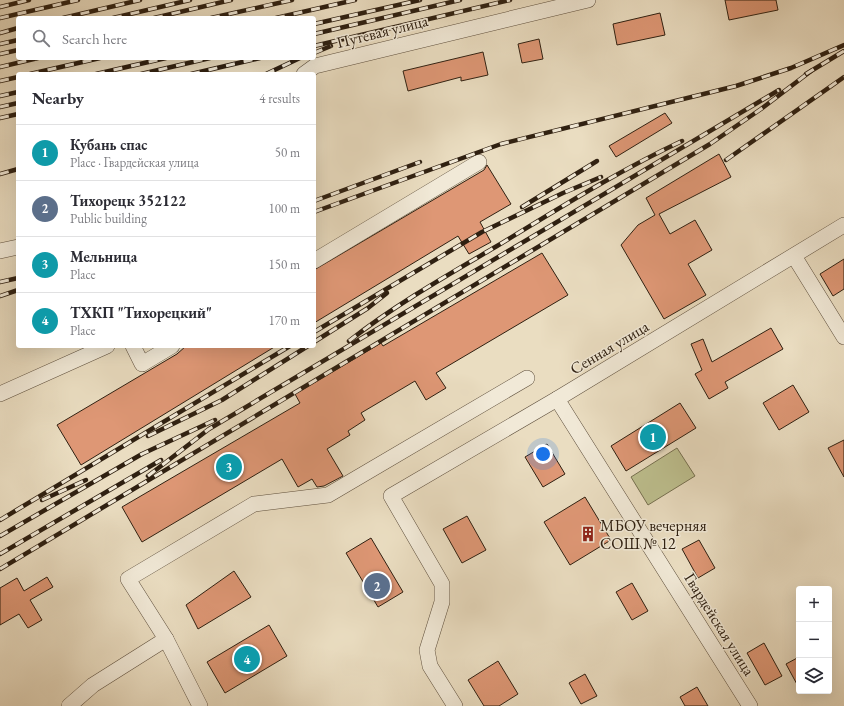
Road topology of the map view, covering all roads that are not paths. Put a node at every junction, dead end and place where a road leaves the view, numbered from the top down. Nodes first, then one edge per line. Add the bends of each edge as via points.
1 (588, 0) edge
2 (307, 72) edge
3 (479, 162) dead end
4 (844, 225) edge
5 (16, 247) edge
6 (0, 251) edge
7 (794, 256) junction
8 (316, 260) edge
9 (844, 337) edge
10 (103, 348) edge
11 (134, 348) edge
12 (169, 348) edge
13 (527, 378) dead end
14 (0, 394) edge
15 (557, 399) junction
16 (166, 639) junction
17 (69, 706) edge
18 (200, 706) edge
19 (455, 706) edge
20 (750, 706) edge

1 - 2 street, Путевая улица via 315,66
3 - 8 street
4 - 7 street, Сенная улица
5 - 6 street
7 - 9 street
7 - 15 street, Сенная улица
10 - 14 street
11 - 12 street via 142,364
13 - 16 street via 328,495 254,504 128,579
15 - 19 street, Сенная улица via 391,496 442,584 442,602 427,650 430,666
15 - 20 street, Гвардейская улица
16 - 17 street via 93,685
16 - 18 street

